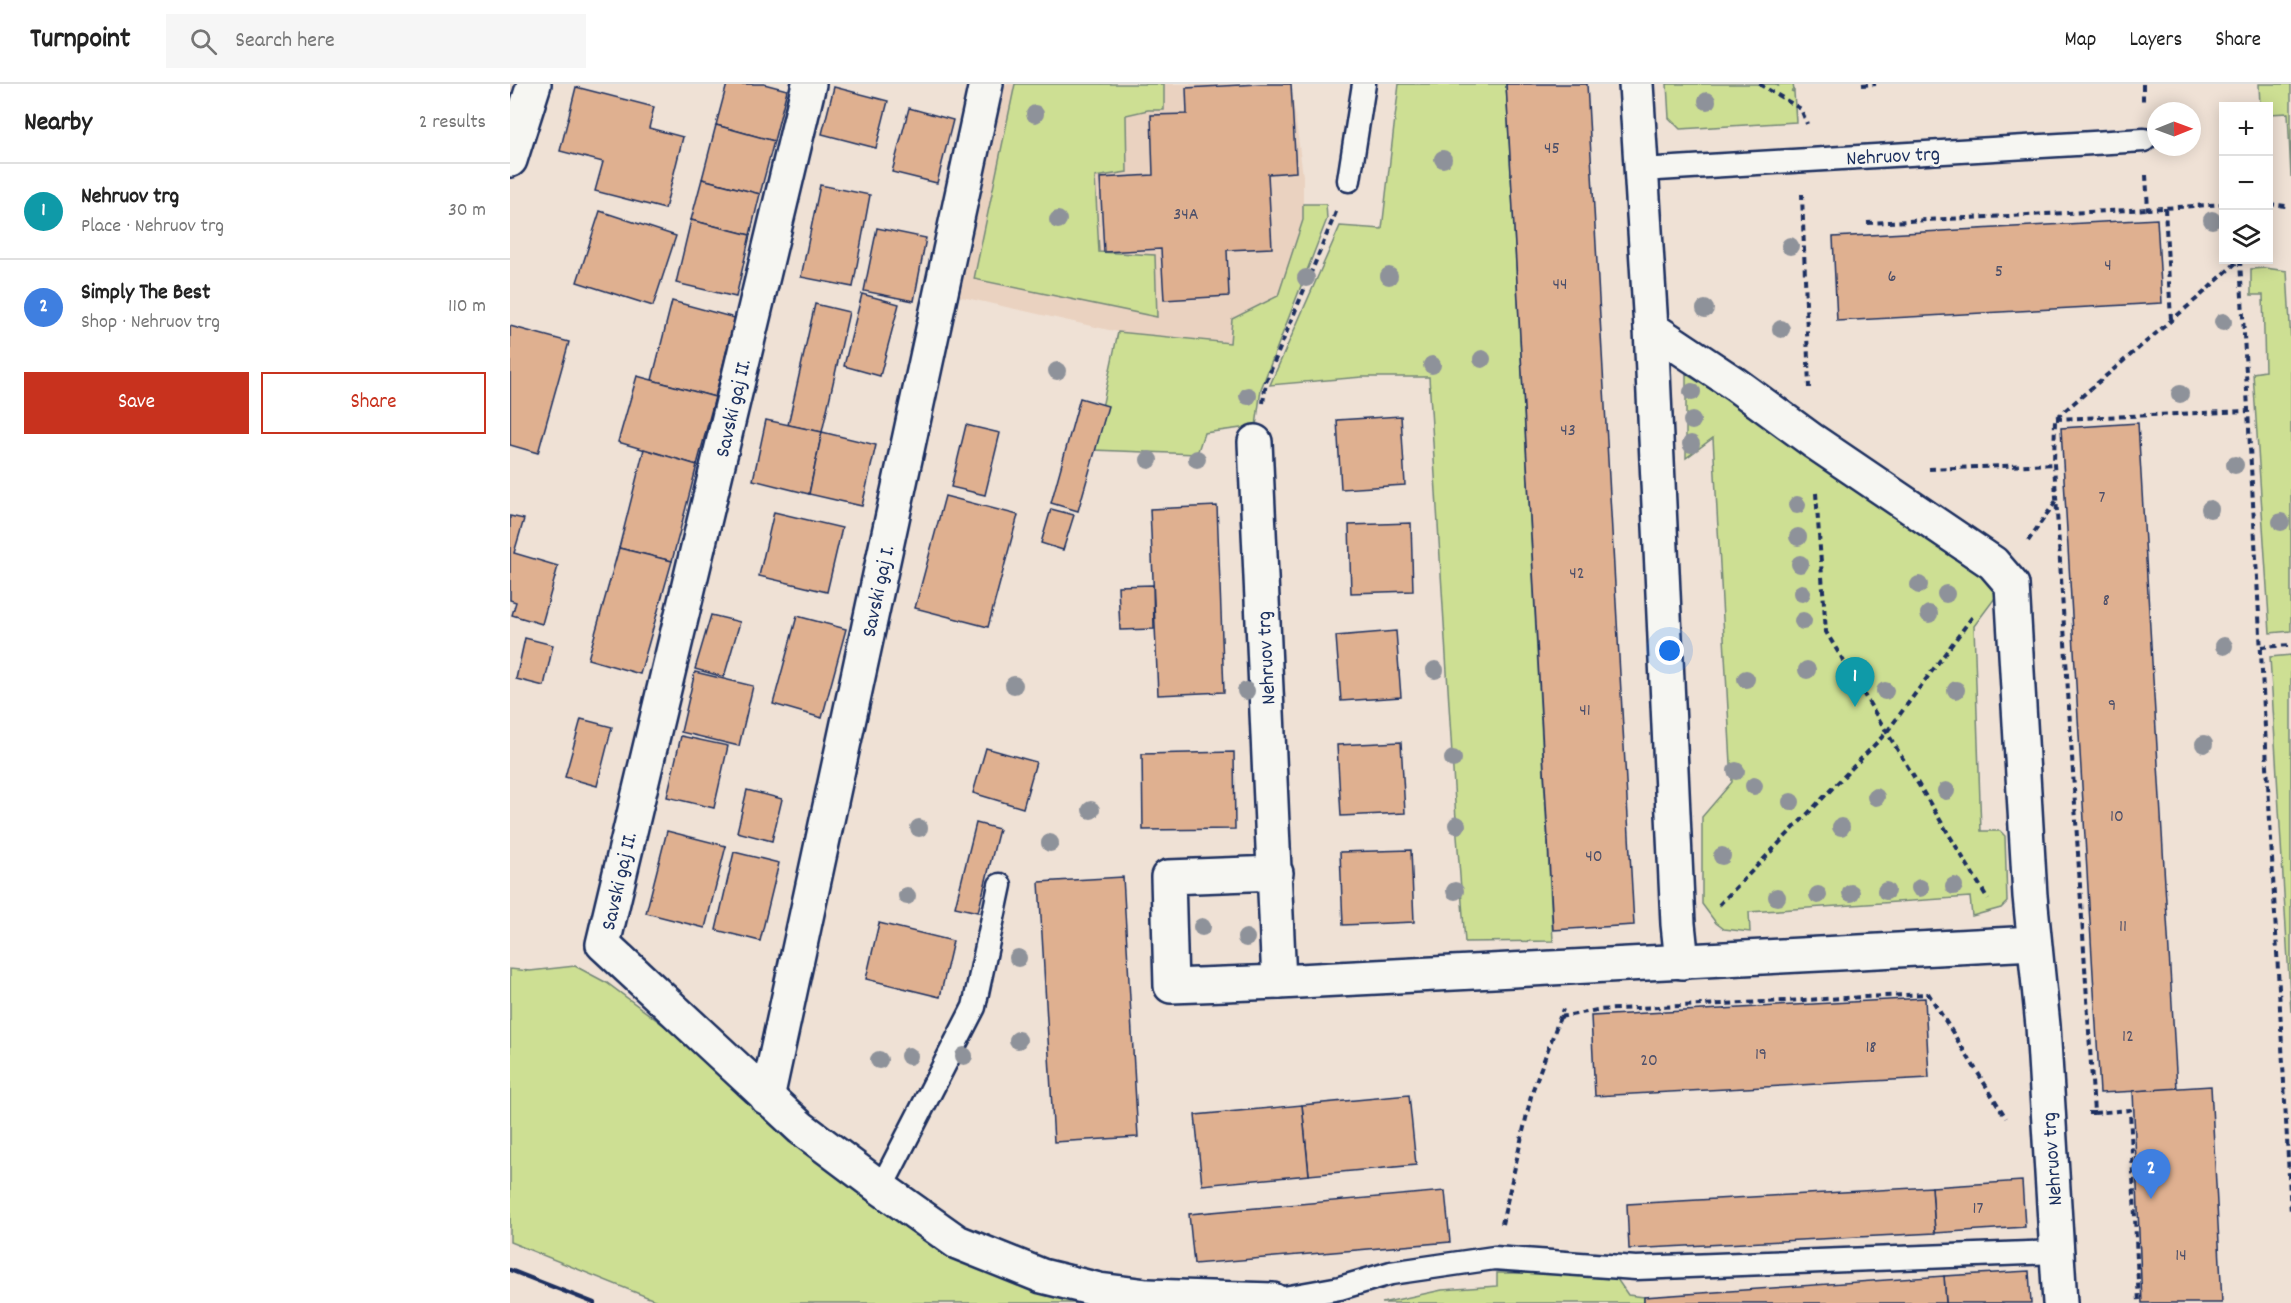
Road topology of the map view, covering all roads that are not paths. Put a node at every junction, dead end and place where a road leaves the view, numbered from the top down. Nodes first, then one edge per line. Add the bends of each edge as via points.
1 (534, 84) edge
2 (809, 84) edge
3 (986, 84) edge
4 (1364, 84) edge
5 (1636, 84) edge
6 (2144, 140) road end
7 (510, 160) edge
8 (1641, 170) junction
9 (1349, 180) road end
10 (1652, 328) junction
11 (1255, 442) road end
12 (1276, 873) junction
13 (1000, 885) dead end
14 (2034, 943) junction
15 (1682, 962) junction
16 (1279, 982) junction
17 (767, 1098) junction
18 (881, 1188) junction
19 (2057, 1252) junction
20 (1272, 1302) edge
21 (2060, 1303) edge

1 - 7 street
2 - 17 street, Savski gaj II. via 603,944
3 - 17 street, Savski gaj I.
4 - 9 lane
5 - 8 street
6 - 8 lane, Nehruov trg
8 - 10 street
10 - 14 street, Nehruov trg via 1993,563 2012,585
10 - 15 street
11 - 12 street, Nehruov trg
12 - 16 street, Nehruov trg
12 - 16 street via 1168,877 1171,986
13 - 18 lane via 974,1007
14 - 15 street
14 - 19 street, Nehruov trg
15 - 16 street
17 - 18 street, Savski gaj II.
18 - 20 street, Savski gaj II. via 957,1242 1042,1276 1099,1290 1147,1296
19 - 20 lane via 1636,1268 1494,1258 1391,1273
19 - 21 street, Nehruov trg

